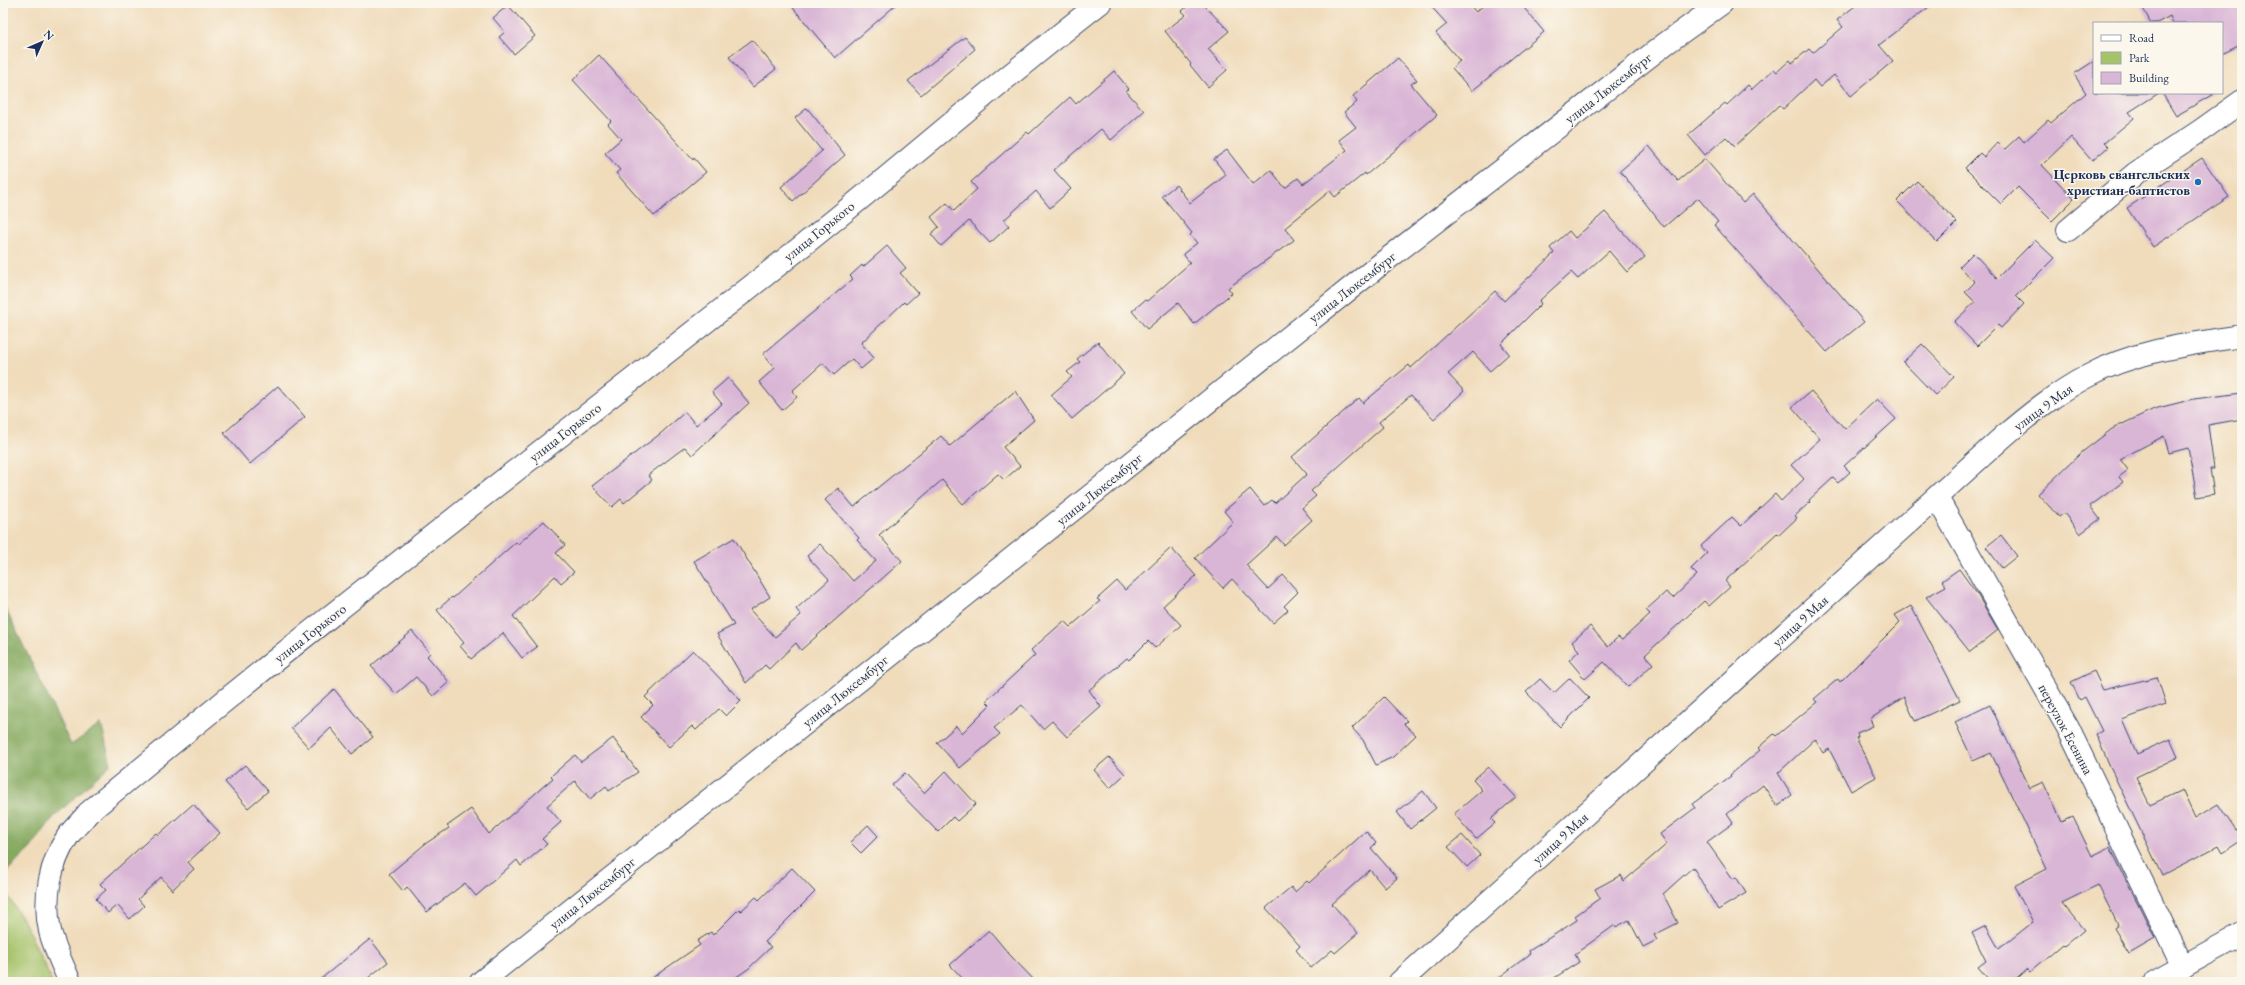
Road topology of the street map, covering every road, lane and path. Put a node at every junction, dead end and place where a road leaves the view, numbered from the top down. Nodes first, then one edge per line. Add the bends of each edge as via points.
1 (1100, 3) edge
2 (1722, 3) edge
3 (2242, 101) edge
4 (2068, 230) dead end
5 (2242, 336) edge
6 (1937, 498) junction
7 (2242, 934) edge
8 (2183, 967) junction
9 (70, 982) edge
10 (482, 982) edge
11 (1400, 982) edge
12 (2155, 982) edge

1 - 9 street, улица Горького via 1016,68 796,251 304,637 93,809 68,836 56,857 51,878 47,912 50,932
2 - 10 street, улица Люксембург via 1383,263
3 - 4 street via 2200,132 2136,173
5 - 6 street, улица 9 Мая via 2145,353 2086,376 2034,411
6 - 8 street, переулок Есенина via 2068,728
6 - 11 street, улица 9 Мая
7 - 8 street
8 - 12 street

